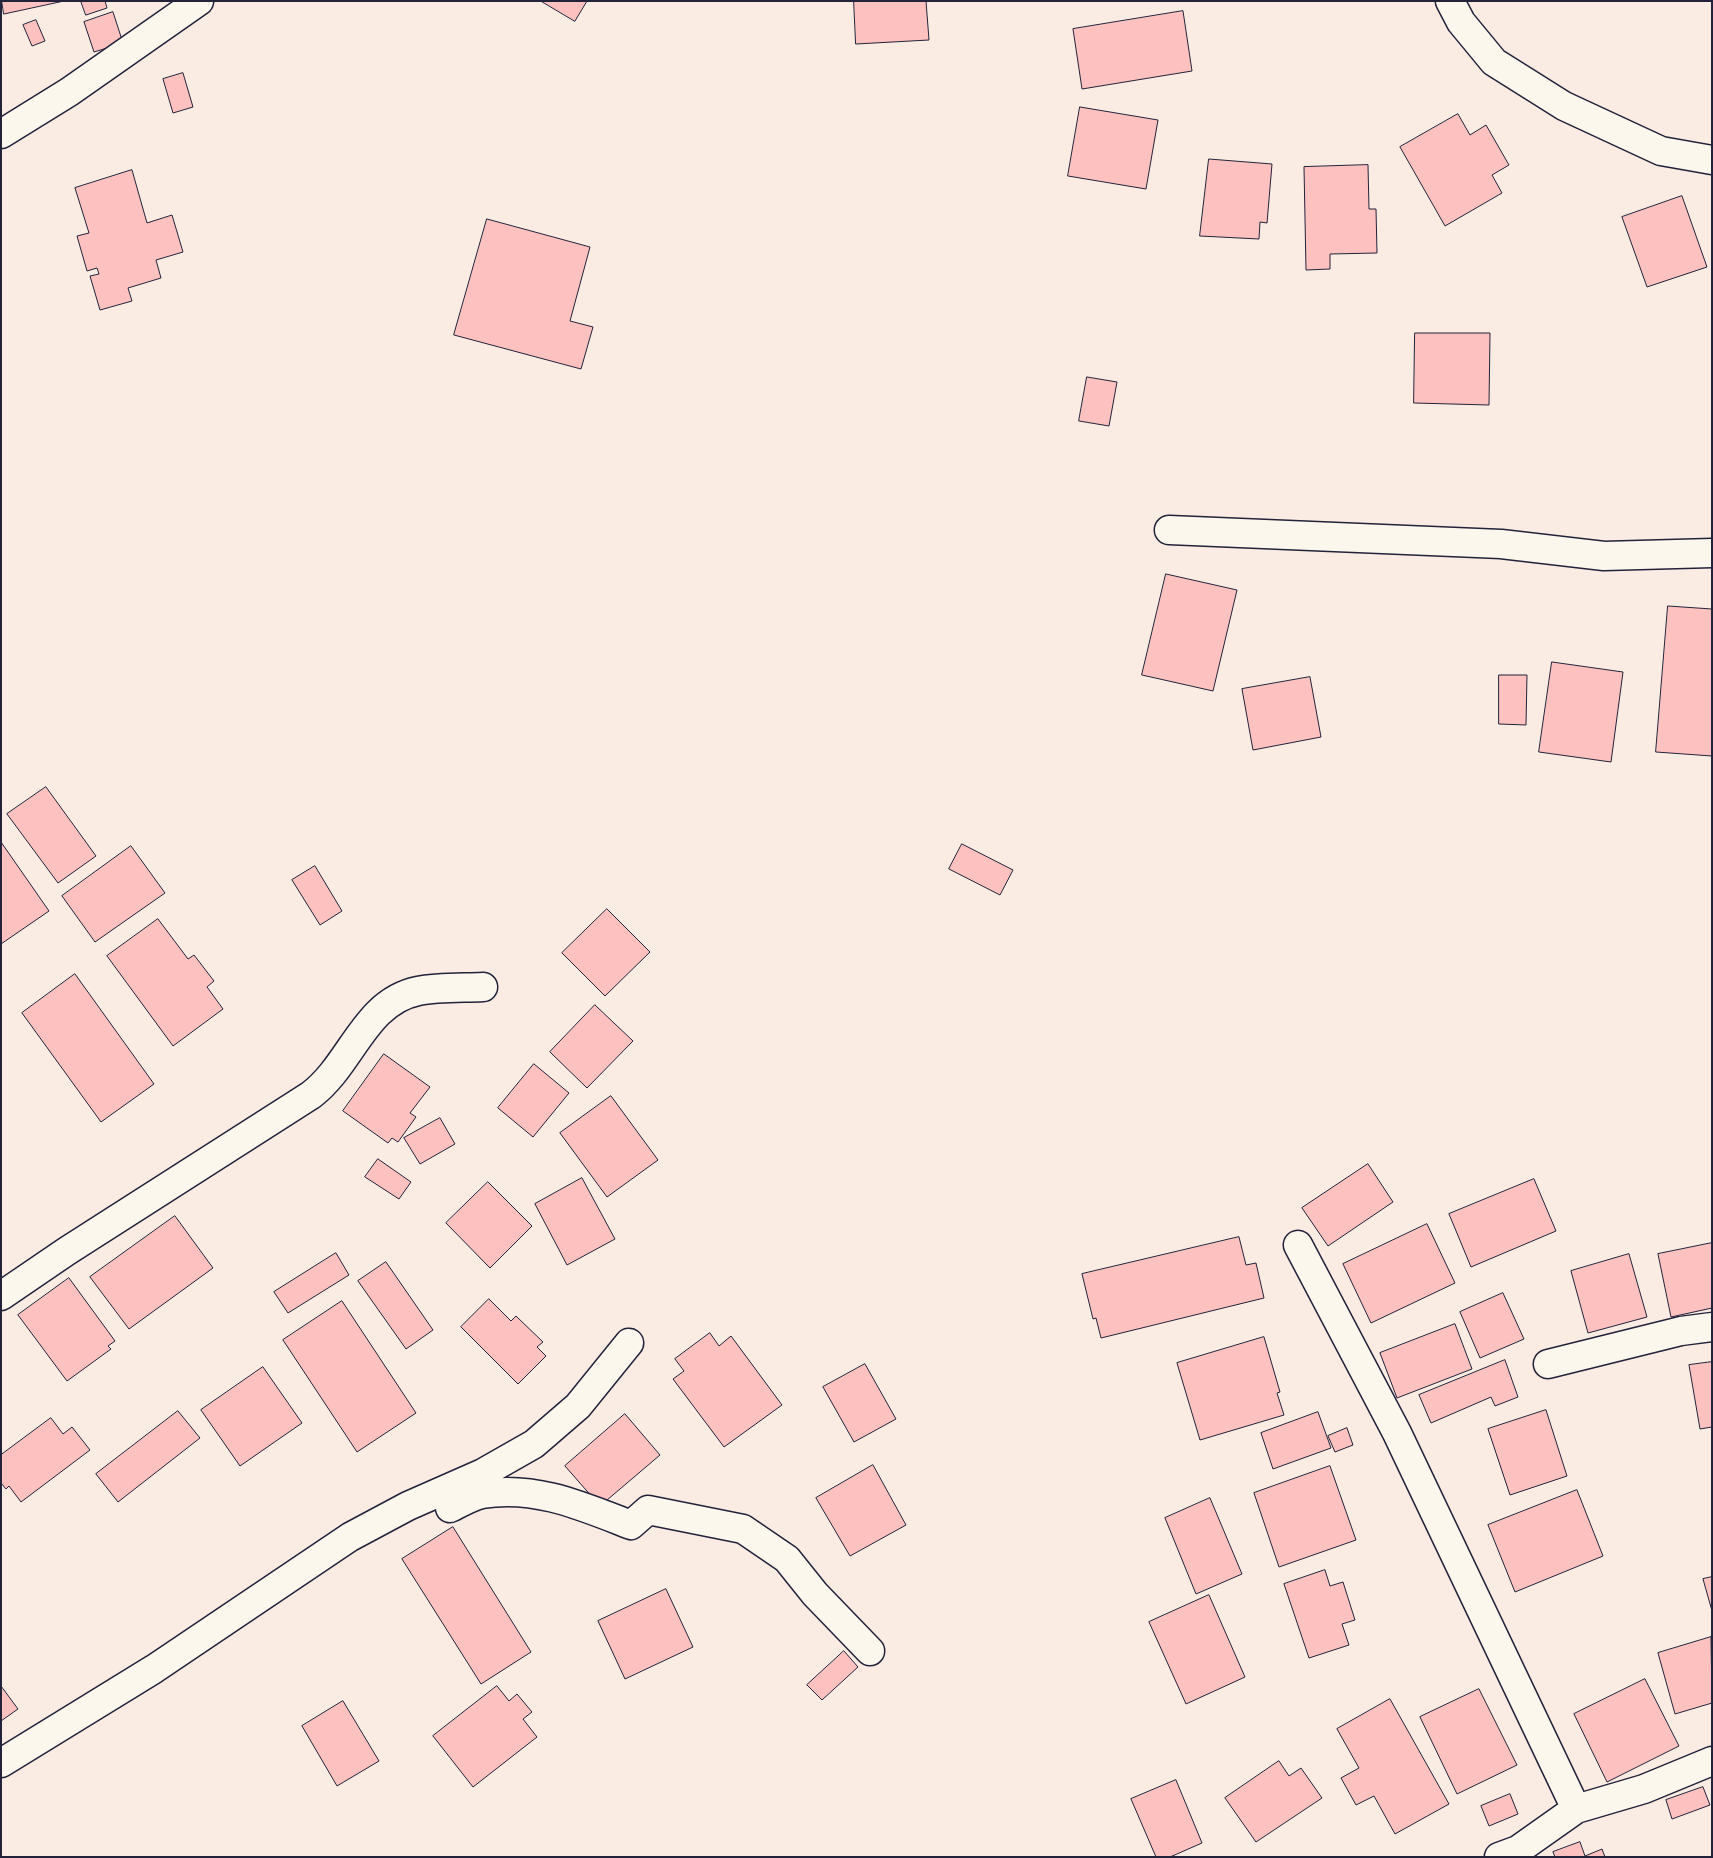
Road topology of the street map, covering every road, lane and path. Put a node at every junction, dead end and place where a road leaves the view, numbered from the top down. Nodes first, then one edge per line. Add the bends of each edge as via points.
1 (199, 1) edge
2 (1450, 1) edge
3 (1, 134) edge
4 (1712, 160) edge
5 (1169, 530) dead end
6 (1712, 553) edge
7 (483, 987) dead end
8 (1298, 1245) dead end
9 (1, 1296) edge
10 (1712, 1327) edge
11 (629, 1343) dead end
12 (1548, 1364) dead end
13 (418, 1504) junction
14 (870, 1651) dead end
15 (1712, 1761) edge
16 (1, 1763) edge
17 (1576, 1809) junction
18 (1499, 1857) edge

1 - 3 street via 69,92
2 - 4 street via 1461,22 1494,62 1564,106 1661,151
5 - 6 street via 1501,544 1604,556
7 - 9 street via 418,991 393,999 377,1012 327,1082 311,1095
8 - 17 street via 1397,1434
10 - 12 street
11 - 13 street via 578,1406 534,1444
13 - 14 street via 438,1513 480,1494 524,1491 565,1499 631,1524 648,1510 743,1529 787,1559 815,1594
13 - 16 street via 408,1506 350,1537 154,1669
15 - 17 street via 1644,1789
17 - 18 street via 1518,1850

